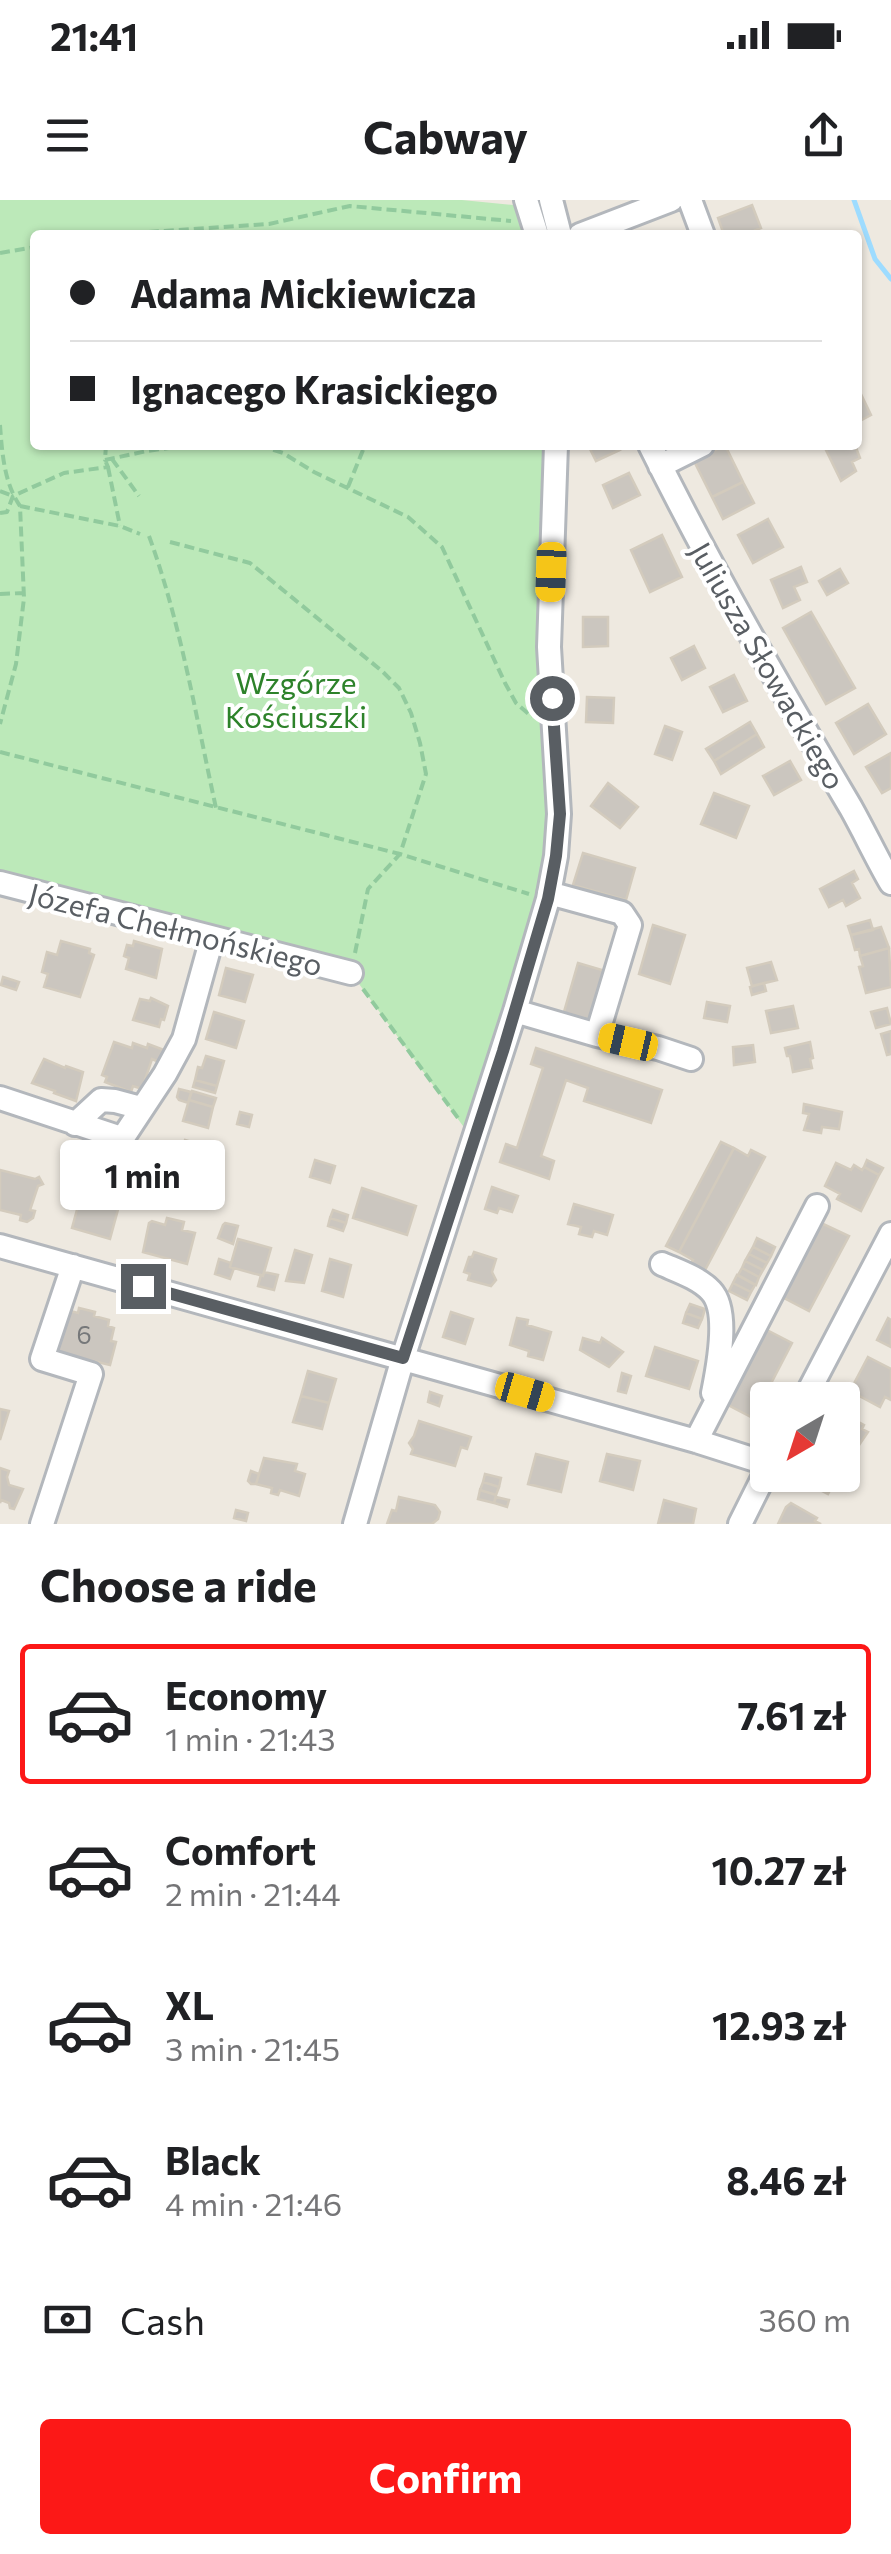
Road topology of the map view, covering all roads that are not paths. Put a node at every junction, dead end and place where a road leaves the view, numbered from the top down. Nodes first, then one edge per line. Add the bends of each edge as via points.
1 (551, 200) edge
2 (671, 200) edge
3 (690, 200) edge
4 (559, 230) edge
5 (593, 230) edge
6 (701, 230) edge
7 (556, 450) edge
8 (681, 450) edge
9 (655, 456) edge
10 (0, 883) edge
11 (891, 883) edge
12 (548, 896) junction
13 (212, 938) junction
14 (351, 973) road end
15 (515, 1011) junction
16 (597, 1035) junction
17 (691, 1058) dead end
18 (0, 1098) edge
19 (142, 1108) junction
20 (74, 1124) junction
21 (817, 1206) dead end
22 (891, 1234) edge
23 (0, 1246) edge
24 (662, 1264) dead end
25 (73, 1266) junction
26 (403, 1358) junction
27 (813, 1382) edge
28 (709, 1412) junction
29 (696, 1441) junction
30 (750, 1460) edge
31 (755, 1492) edge
32 (42, 1524) edge
33 (355, 1524) edge
34 (740, 1524) edge

1 - 4 street
2 - 5 street
3 - 6 street
7 - 12 street via 549,647 560,814
8 - 9 street
9 - 11 street, Juliusza Słowackiego
10 - 13 street, Józefa Chełmońskiego
12 - 15 street
12 - 16 street via 622,913 630,925
13 - 14 street, Józefa Chełmońskiego
13 - 19 street via 184,1039
15 - 16 street
15 - 26 street
16 - 17 street
18 - 20 street
19 - 20 street via 101,1100
19 - 20 street via 124,1136
21 - 28 street
22 - 27 street
23 - 25 street
24 - 28 street via 709,1288 718,1300 720,1356
25 - 26 street
25 - 32 street via 42,1359 91,1374
26 - 29 street
26 - 33 street
28 - 29 street
29 - 30 street
31 - 34 street

